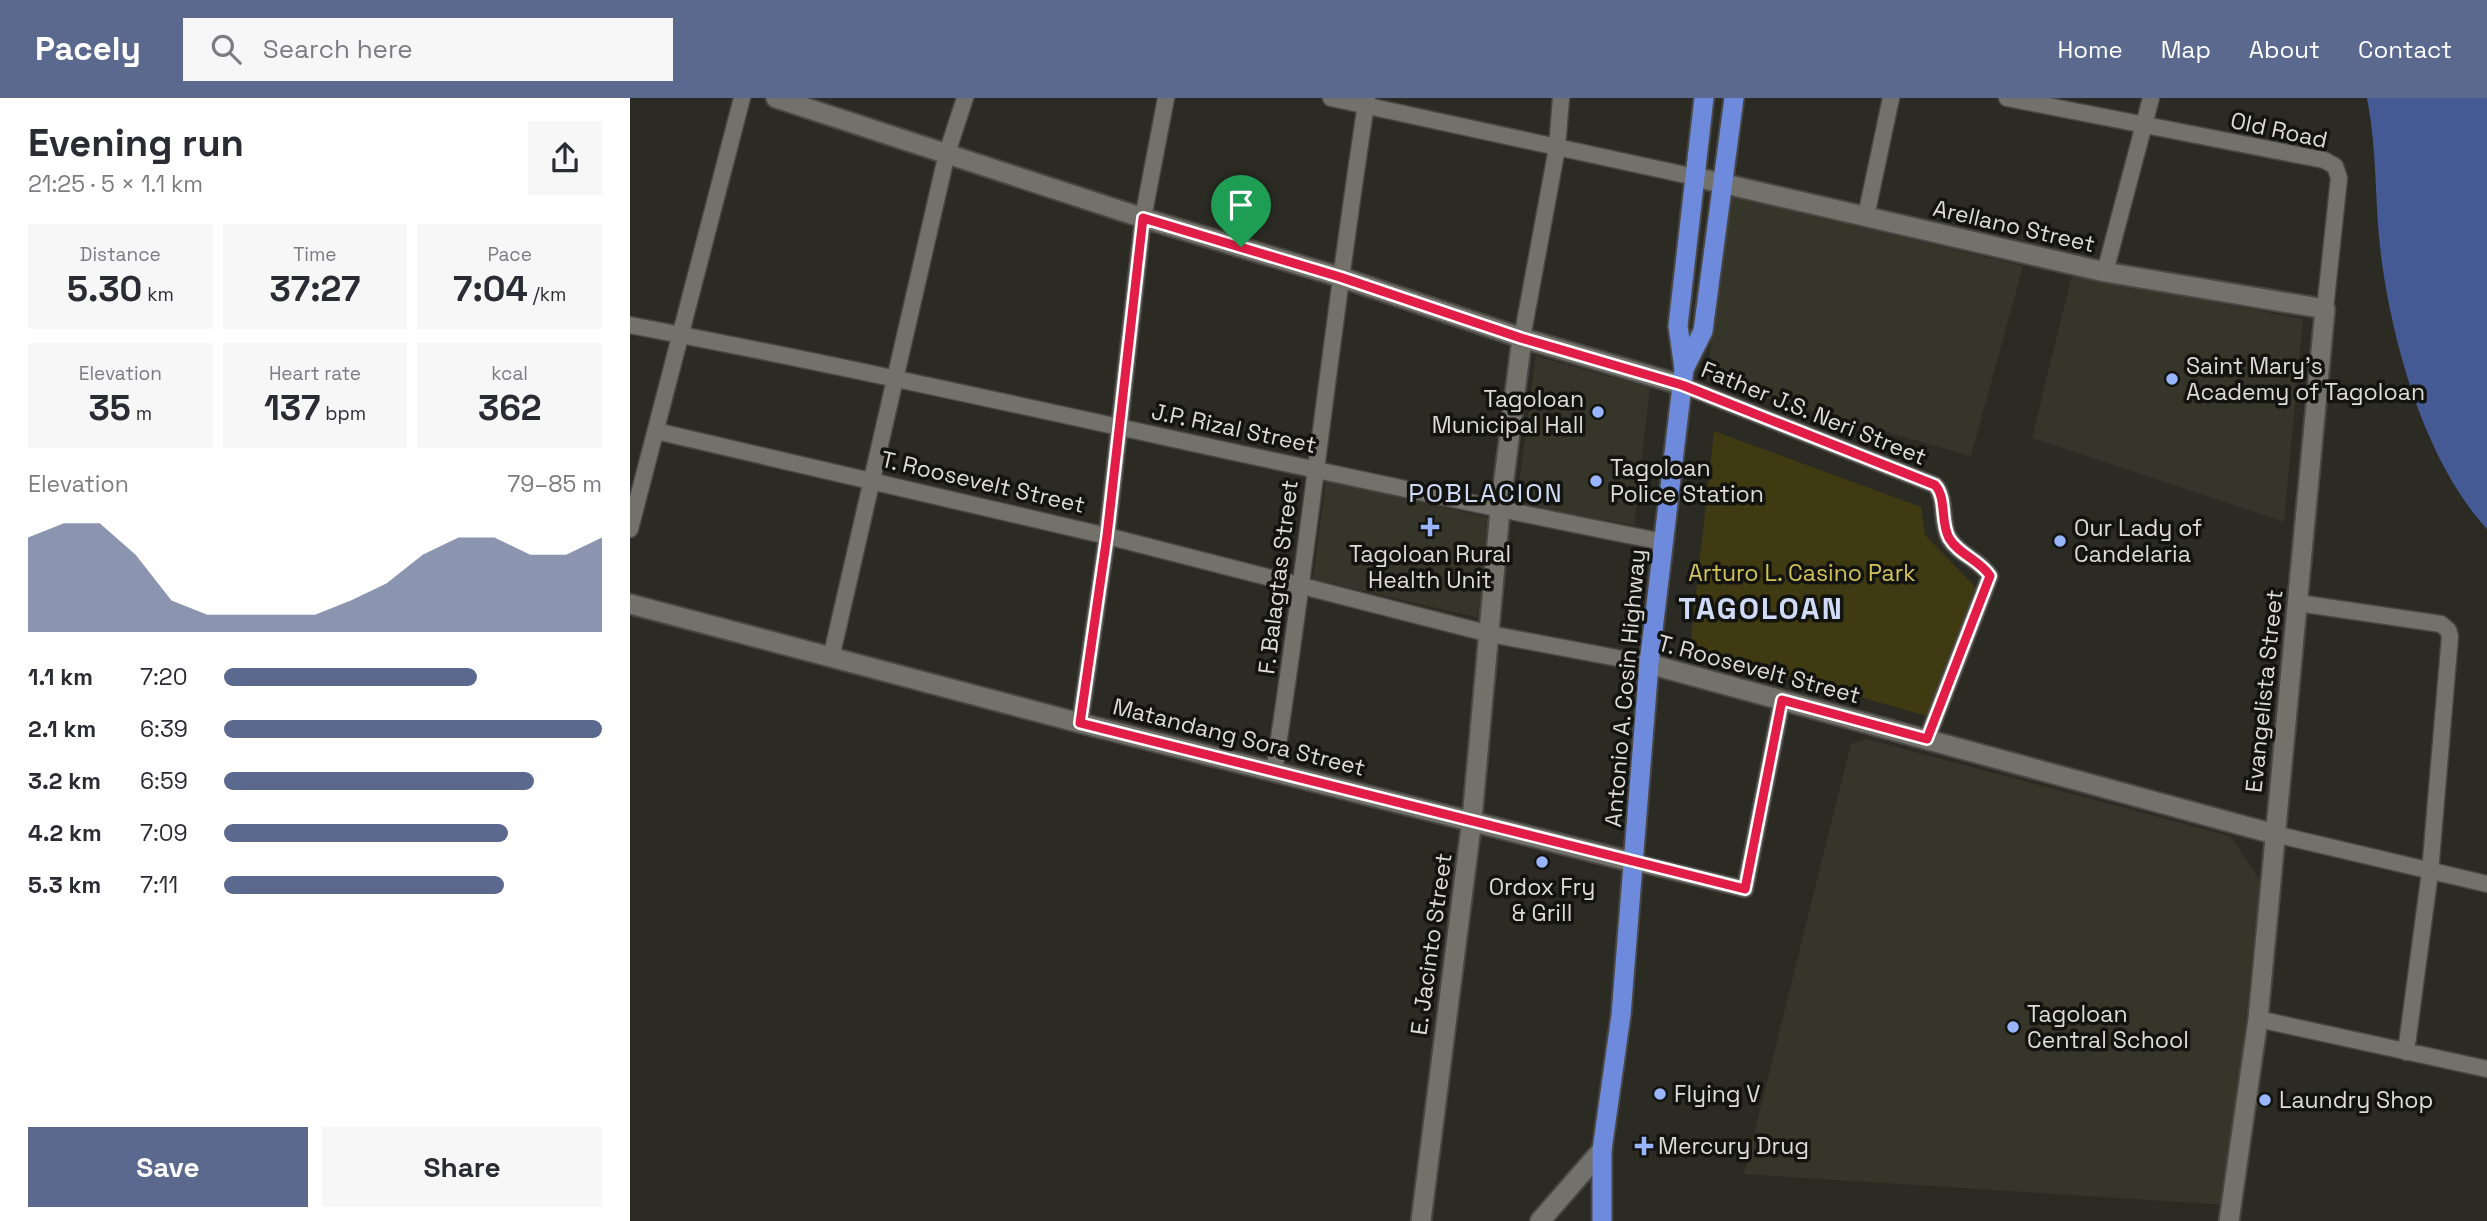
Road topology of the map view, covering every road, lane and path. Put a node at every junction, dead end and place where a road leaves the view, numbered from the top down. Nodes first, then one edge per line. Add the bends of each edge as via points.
1 (742, 98) edge
2 (776, 98) edge
3 (965, 98) edge
4 (1166, 98) edge
5 (1331, 98) edge
6 (1562, 98) edge
7 (1704, 98) edge
8 (1734, 98) edge
9 (1891, 98) edge
10 (2007, 98) edge
11 (2151, 98) edge
12 (1367, 102) edge
13 (2142, 127) junction
14 (1557, 148) junction
15 (947, 153) junction
16 (2335, 166) joint
17 (1695, 177) junction
18 (1722, 184) junction
19 (1866, 216) junction
20 (1143, 218) junction
21 (2105, 272) junction
22 (1340, 277) junction
23 (2325, 309) junction
24 (630, 325) edge
25 (682, 335) junction
26 (1521, 338) junction
27 (1683, 377) junction
28 (897, 378) junction
29 (1121, 427) junction
30 (656, 432) junction
31 (1315, 469) junction
32 (871, 480) junction
33 (1500, 510) junction
34 (630, 529) edge
35 (1107, 536) junction
36 (1664, 542) junction
37 (1303, 587) junction
38 (2298, 603) junction
39 (630, 604) edge
40 (1490, 634) junction
41 (831, 658) junction
42 (1649, 664) junction
43 (1782, 700) junction
44 (1080, 723) junction
45 (1927, 739) junction
46 (1274, 771) junction
47 (1472, 820) junction
48 (2274, 834) junction
49 (1633, 862) junction
50 (2430, 872) junction
51 (2487, 884) edge
52 (2258, 1019) junction
53 (2406, 1052) junction
54 (2487, 1069) edge
55 (1602, 1150) junction
56 (1422, 1221) edge
57 (1540, 1221) edge
58 (1602, 1221) edge
59 (2229, 1221) edge

1 - 25 street
2 - 15 street
3 - 15 street
4 - 20 street
5 - 12 street
6 - 14 street
7 - 17 highway, Antonio A. Cosin Highway
8 - 18 highway, Antonio A. Cosin Highway
9 - 19 street
10 - 13 street, Old Road
11 - 13 street
12 - 14 street
12 - 22 street, F. Balagtas Street
13 - 16 street, Old Road via 2324,160
13 - 21 street
14 - 17 street
14 - 26 street
15 - 20 street
15 - 28 street
16 - 23 street, Evangelista Street via 2339,178
17 - 18 street, Arellano Street
17 - 27 highway, Antonio A. Cosin Highway via 1678,326
18 - 19 street, Arellano Street
18 - 27 highway, Antonio A. Cosin Highway via 1703,331
19 - 21 street, Arellano Street
20 - 22 street
20 - 29 street
21 - 23 street, Arellano Street
22 - 26 street
22 - 31 street, F. Balagtas Street
23 - 38 street, Evangelista Street
24 - 25 street, J.P. Rizal Street
25 - 28 street, J.P. Rizal Street
25 - 30 street
26 - 27 street
26 - 33 street, E. Jacinto Street
27 - 36 highway, Antonio A. Cosin Highway
27 - 45 street, Father J.S. Neri Street via 1940,491 1947,535 1956,549 1990,576
28 - 29 street, J.P. Rizal Street
28 - 32 street
29 - 31 street, J.P. Rizal Street
29 - 35 street
30 - 32 street, T. Roosevelt Street
30 - 34 street
31 - 33 street, J.P. Rizal Street
31 - 37 street, F. Balagtas Street
32 - 35 street, T. Roosevelt Street
32 - 41 street
33 - 36 street, J.P. Rizal Street
33 - 40 street, E. Jacinto Street
35 - 37 street, T. Roosevelt Street
35 - 44 street
36 - 42 highway, Antonio A. Cosin Highway
37 - 40 street, T. Roosevelt Street
37 - 46 street, F. Balagtas Street
38 - 48 street, Evangelista Street
38 - 50 street via 2441,624 2448,629
39 - 41 street, Matandang Sora Street
40 - 42 street, T. Roosevelt Street
40 - 47 street, E. Jacinto Street
41 - 44 street, Matandang Sora Street
42 - 43 street, T. Roosevelt Street
42 - 49 highway, Antonio A. Cosin Highway
43 - 45 street, T. Roosevelt Street
43 - 49 street via 1745,889
44 - 46 street, Matandang Sora Street
45 - 48 street, T. Roosevelt Street
46 - 47 street, Matandang Sora Street
47 - 49 street, Matandang Sora Street
47 - 56 street, E. Jacinto Street
48 - 50 street
48 - 52 street, Evangelista Street
49 - 55 highway, Antonio A. Cosin Highway via 1621,1015
50 - 51 street
50 - 53 street
52 - 53 street
52 - 59 street, Evangelista Street
53 - 54 street
55 - 57 street
55 - 58 highway, Antonio A. Cosin Highway

